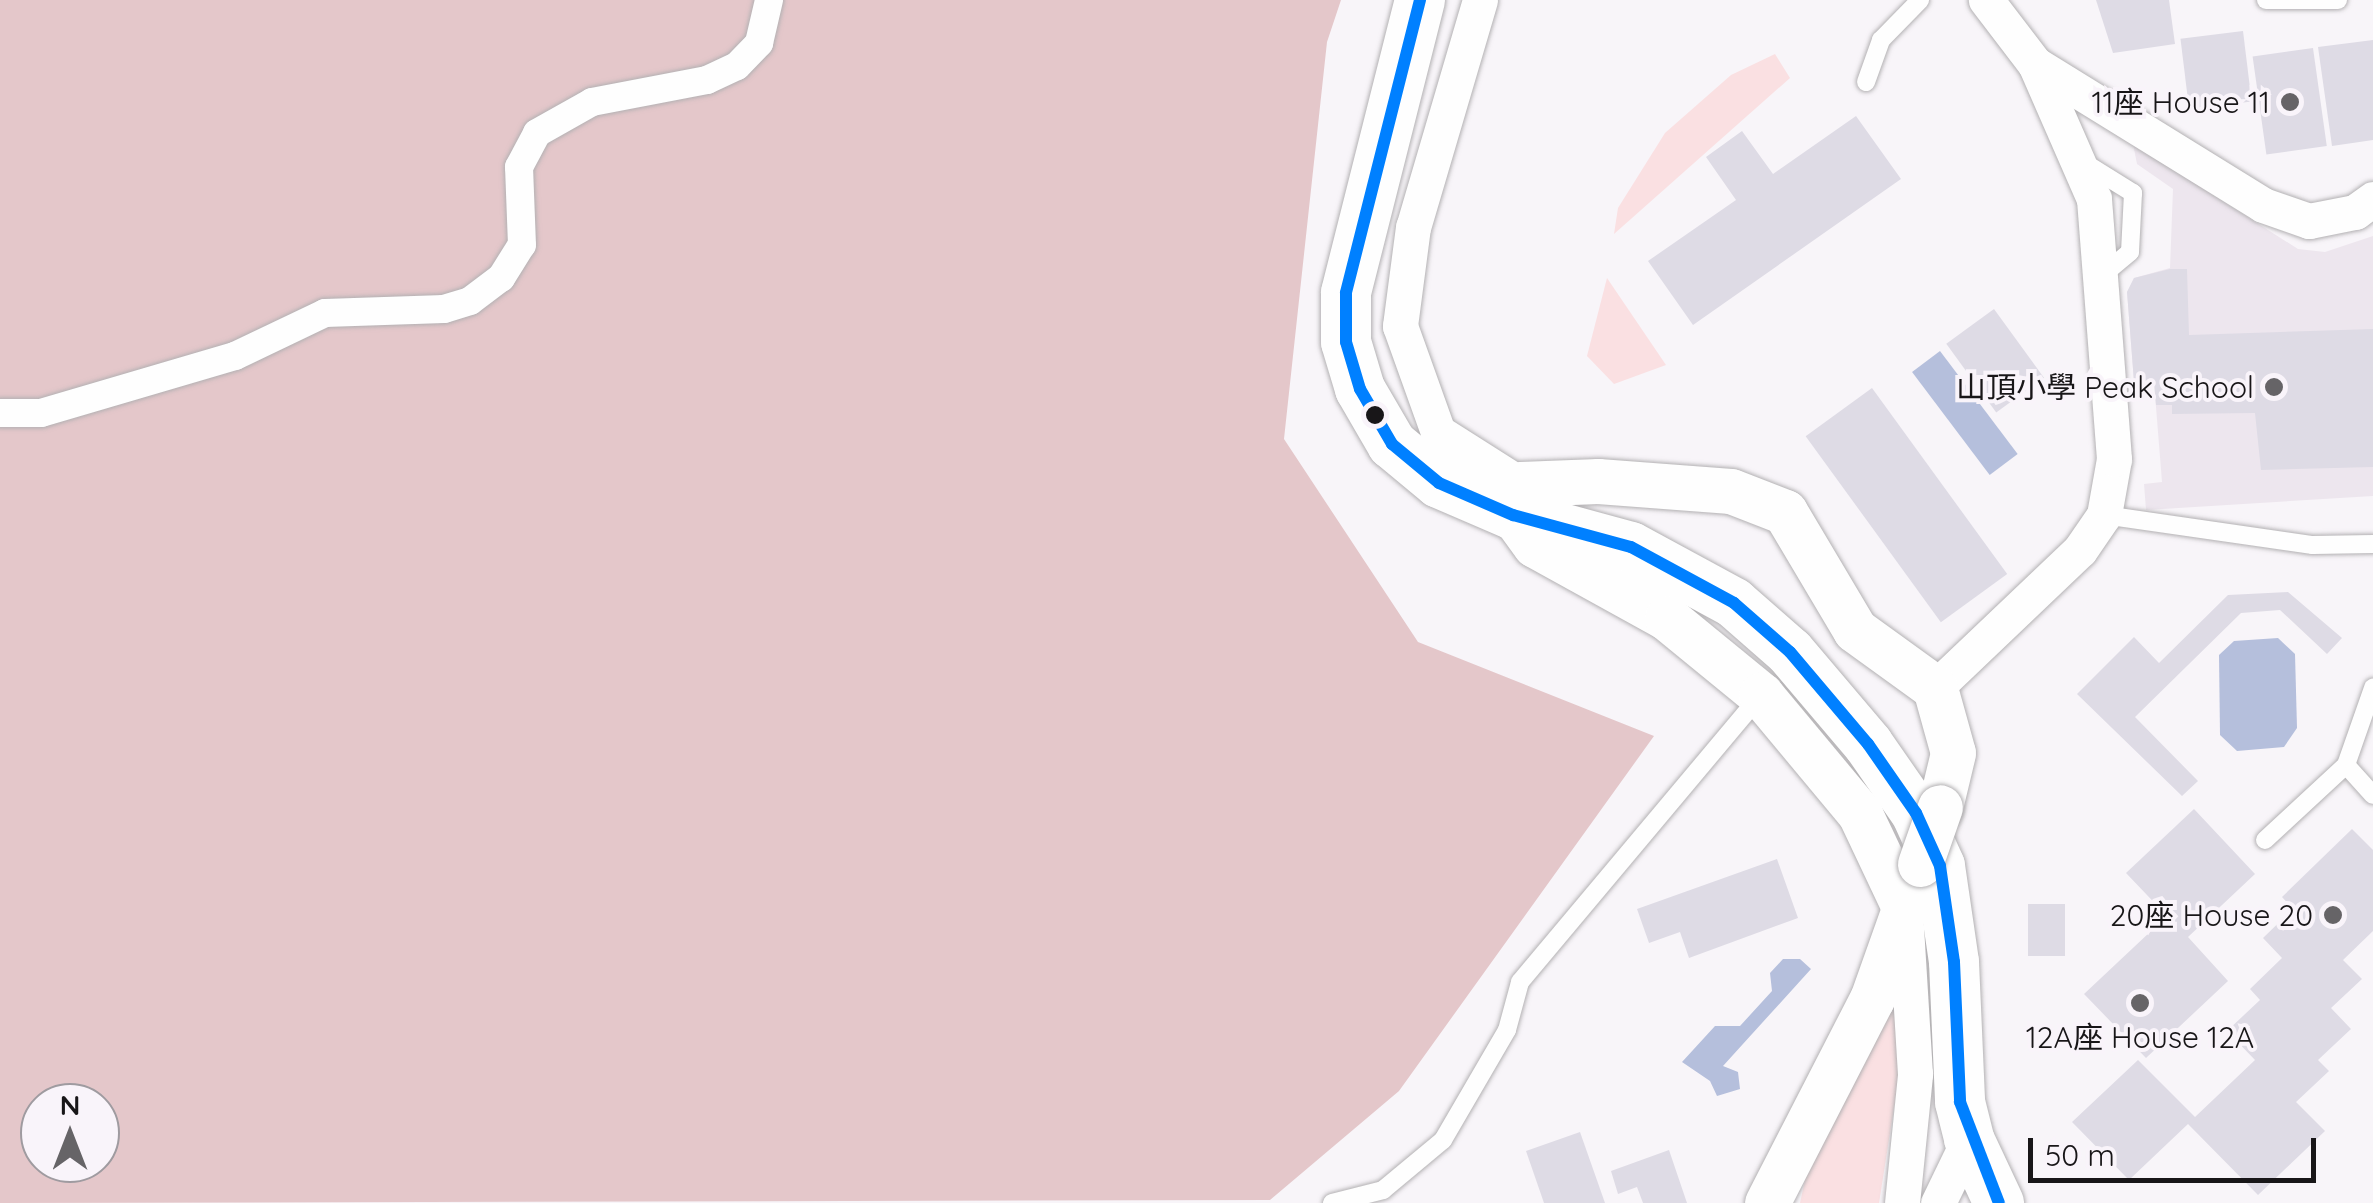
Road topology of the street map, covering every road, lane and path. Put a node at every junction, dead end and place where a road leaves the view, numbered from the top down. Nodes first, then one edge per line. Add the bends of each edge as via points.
1 (769, 0) edge
2 (1420, 0) edge
3 (1480, 0) edge
4 (1920, 0) edge
5 (1986, 0) edge
6 (2266, 0) edge
7 (2338, 0) edge
8 (2035, 64) junction
9 (1866, 82) dead end
10 (2373, 199) edge
11 (0, 413) edge
12 (1517, 500) junction
13 (2104, 516) junction
14 (2373, 544) edge
15 (1936, 688) junction
16 (2373, 688) edge
17 (1761, 695) junction
18 (2346, 765) junction
19 (2373, 796) edge
20 (2265, 840) dead end
21 (1904, 907) junction
22 (1968, 1139) junction
23 (1332, 1203) edge
24 (1767, 1203) edge
25 (1902, 1203) edge
26 (1938, 1203) edge
27 (1999, 1203) edge

1 - 11 street via 760,43 737,66 707,80 592,102 538,133 519,166 522,244 496,284 470,301 444,309 326,313 234,356 59,409
2 - 12 main road via 1350,267 1346,342 1360,388 1392,444 1439,483
3 - 12 street via 1413,228 1400,326 1425,411 1438,432
4 - 9 lane via 1880,40
5 - 8 street
6 - 7 lane
8 - 10 street via 2263,205 2309,221 2355,212
8 - 13 street via 2094,199 2114,459
12 - 15 street via 1598,481 1730,491 1762,500 1786,512 1855,630
12 - 17 street via 1535,545 1667,618
12 - 22 main road via 1631,547 1734,603 1790,652 1868,744 1916,813 1940,866
13 - 14 lane via 2313,545
13 - 15 street via 2080,550
15 - 21 street, bridge via 1953,753
16 - 18 lane
17 - 21 street via 1860,814
17 - 23 lane via 1520,982 1507,1030 1443,1140 1384,1190
18 - 19 lane
18 - 20 lane
21 - 24 street via 1872,1000
21 - 25 street via 1915,1074
22 - 26 street
22 - 27 main road

